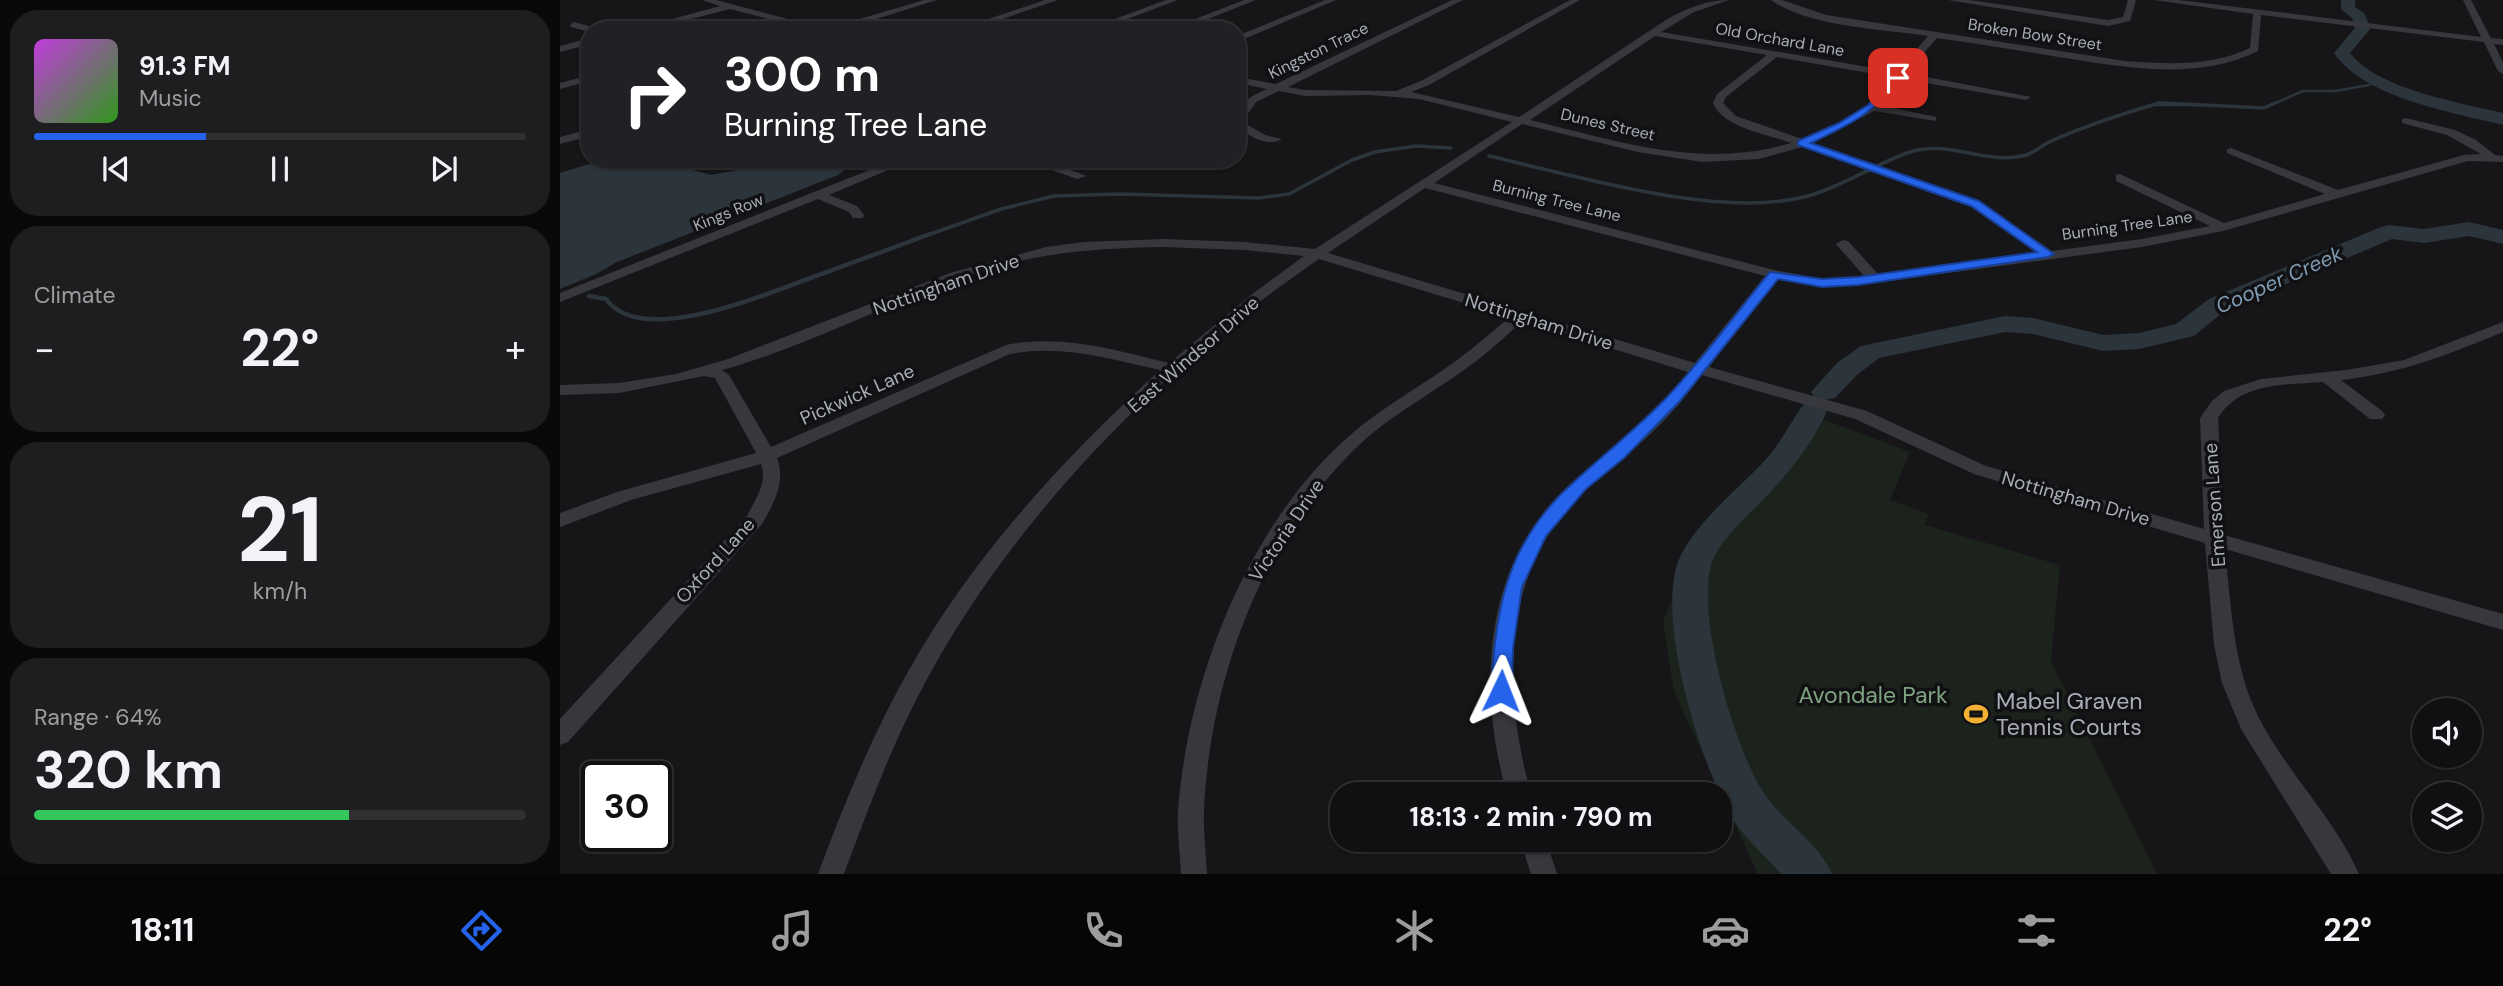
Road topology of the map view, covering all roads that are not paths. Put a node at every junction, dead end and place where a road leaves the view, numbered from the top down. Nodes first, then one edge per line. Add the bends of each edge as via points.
1 (706, 0) edge
2 (1054, 0) edge
3 (1174, 0) edge
4 (1252, 0) edge
5 (1332, 0) edge
6 (1459, 0) edge
7 (1576, 0) edge
8 (1725, 0) edge
9 (1774, 0) edge
10 (1952, 0) edge
11 (2132, 0) edge
12 (2158, 0) edge
13 (2467, 0) edge
14 (928, 1) edge
15 (729, 6) junction
16 (2257, 12) junction
17 (671, 21) edge
18 (788, 21) edge
19 (860, 21) edge
20 (988, 21) edge
21 (1114, 21) edge
22 (1195, 21) edge
23 (574, 25) dead end
24 (581, 27) edge
25 (1653, 33) junction
26 (1246, 35) edge
27 (1934, 35) junction
28 (2487, 40) junction
29 (581, 43) edge
30 (2503, 43) edge
31 (560, 49) edge
32 (1775, 54) junction
33 (2503, 71) edge
34 (1900, 76) junction
35 (581, 80) edge
36 (1246, 82) edge
37 (560, 86) edge
38 (1274, 88) junction
39 (1400, 93) junction
40 (2026, 97) dead end
41 (1246, 106) edge
42 (1872, 107) junction
43 (1932, 119) dead end
44 (1520, 120) junction
45 (2406, 121) dead end
46 (1246, 130) edge
47 (581, 135) edge
48 (1276, 139) dead end
49 (560, 141) edge
50 (1802, 143) junction
51 (2231, 151) dead end
52 (2497, 158) edge
53 (886, 168) edge
54 (1056, 168) edge
55 (1081, 176) dead end
56 (2120, 178) dead end
57 (1424, 184) junction
58 (2336, 194) junction
59 (818, 195) junction
60 (858, 215) dead end
61 (2223, 228) junction
62 (1843, 244) dead end
63 (1318, 254) junction
64 (2048, 254) junction
65 (1774, 274) junction
66 (1874, 278) junction
67 (560, 298) edge
68 (1521, 315) junction
69 (2494, 331) edge
70 (2503, 343) edge
71 (1172, 368) junction
72 (1697, 369) junction
73 (705, 370) junction
74 (2327, 377) junction
75 (560, 390) edge
76 (2376, 415) dead end
77 (767, 456) junction
78 (560, 520) edge
79 (2214, 539) junction
80 (2503, 622) edge
81 (560, 735) edge
82 (1515, 782) edge
83 (1537, 852) edge
84 (831, 874) edge
85 (1194, 874) edge
86 (1544, 874) edge
87 (2346, 874) edge

1 - 15 street
2 - 20 street
3 - 21 street
4 - 22 street
5 - 26 street
6 - 38 street, Kingston Trace
7 - 39 street
8 - 25 street, East Windsor Drive via 1691,10
9 - 27 street, Broken Bow Street via 1826,18
10 - 11 street via 2108,23 2127,19
12 - 16 street
13 - 28 street
14 - 19 street
15 - 17 street
15 - 18 street
16 - 27 street, Broken Bow Street via 2255,49 2234,61 2203,66 2125,64
16 - 28 street
23 - 24 street
25 - 32 street, Old Orchard Lane
25 - 44 street, East Windsor Drive
27 - 34 street, Dunes Street
28 - 30 street
28 - 33 street
29 - 31 street
32 - 34 street, Old Orchard Lane
32 - 50 street via 1718,103 1732,118
34 - 40 street, Old Orchard Lane
34 - 42 street, Dunes Street
35 - 37 street
36 - 38 street, Dunes Street
38 - 39 street, Dunes Street via 1329,94
38 - 41 street, Kingston Trace
39 - 44 street, Dunes Street
42 - 43 street
42 - 50 street, Dunes Street
44 - 50 street, Dunes Street via 1638,149 1702,159 1759,156
44 - 57 street, East Windsor Drive
45 - 52 street via 2449,132
46 - 48 street, Kingston Trace
47 - 49 street
50 - 64 street via 1975,204
51 - 58 street
52 - 58 street, Burning Tree Lane via 2468,157
53 - 59 street, Kings Row
54 - 55 street
56 - 61 street
57 - 63 street, East Windsor Drive
57 - 65 street, Burning Tree Lane
58 - 61 street, Burning Tree Lane
59 - 60 street
59 - 67 street, Kings Row
61 - 64 street, Burning Tree Lane
62 - 66 street
63 - 68 street, Nottingham Drive
63 - 71 street, East Windsor Drive
63 - 73 street, Nottingham Drive via 1236,246 1124,244 1035,253 971,271 756,355
64 - 66 street, Burning Tree Lane
65 - 66 street, Burning Tree Lane via 1822,283
65 - 72 street
68 - 72 street, Nottingham Drive
68 - 85 street, Victoria Drive via 1342,452 1304,497 1251,580 1212,685 1199,748 1191,811
69 - 70 street
69 - 74 street, Emerson Lane via 2410,363
71 - 77 street, Pickwick Lane via 1121,354 1047,344 1021,346
71 - 84 street, East Windsor Drive via 1051,491 962,604 916,678 862,788
72 - 79 street, Nottingham Drive via 1861,415 1980,470
72 - 82 street via 1653,422 1554,512 1513,587 1501,691 1508,762
73 - 75 street, Nottingham Drive via 636,384
73 - 77 street, Oxford Lane via 721,375
74 - 76 street
74 - 79 street, Emerson Lane via 2255,384 2212,410
77 - 78 street, Pickwick Lane via 624,496
77 - 81 street, Oxford Lane via 773,472 770,488 755,519
79 - 80 street, Nottingham Drive
79 - 87 street, Emerson Lane via 2232,683 2249,722
83 - 86 street

